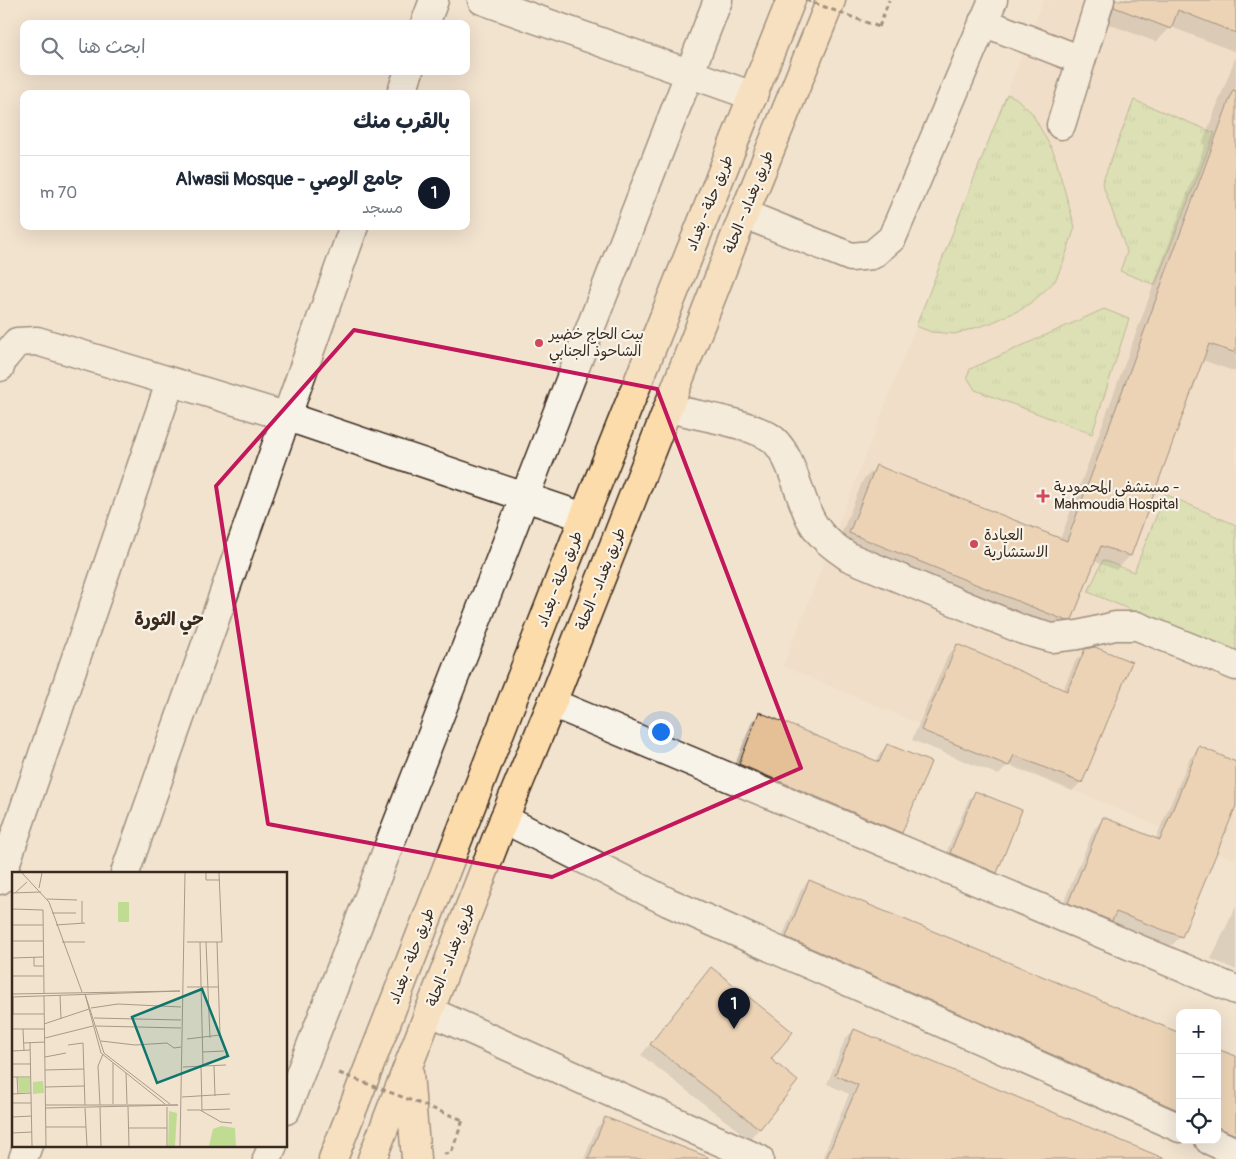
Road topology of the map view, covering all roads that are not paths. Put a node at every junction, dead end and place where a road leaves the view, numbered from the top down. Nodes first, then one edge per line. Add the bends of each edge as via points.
1 (434, 0) edge
2 (482, 0) edge
3 (718, 0) edge
4 (791, 0) edge
5 (831, 0) edge
6 (1100, 0) edge
7 (988, 11) edge
8 (427, 20) edge
9 (1081, 60) junction
10 (689, 74) junction
11 (408, 75) edge
12 (402, 90) edge
13 (753, 96) junction
14 (1061, 125) dead end
15 (744, 214) junction
16 (353, 230) edge
17 (0, 367) edge
18 (170, 383) junction
19 (668, 408) junction
20 (288, 417) junction
21 (525, 497) junction
22 (584, 517) junction
23 (1236, 666) edge
24 (552, 703) junction
25 (504, 819) junction
26 (125, 872) edge
27 (0, 880) edge
28 (1236, 990) edge
29 (429, 1011) junction
30 (409, 1064) junction
31 (288, 1105) edge
32 (1176, 1126) edge
33 (1218, 1144) edge
34 (28, 1146) edge
35 (272, 1146) edge
36 (1236, 1152) edge
37 (23, 1159) edge
38 (267, 1159) edge
39 (333, 1159) edge
40 (372, 1159) edge
41 (416, 1159) edge
42 (759, 1159) edge

1 - 8 street
2 - 10 street
3 - 10 street
4 - 13 main road, طريق حلة - بغداد
5 - 15 main road, طريق بغداد - الحلة
6 - 9 street
7 - 9 street
7 - 15 street via 892,238 872,255 851,256
9 - 14 street
10 - 13 street
10 - 21 street
11 - 12 street
13 - 22 main road, طريق حلة - بغداد
15 - 19 main road, طريق بغداد - الحلة
16 - 20 street
17 - 18 street via 17,342 37,341
18 - 20 street
18 - 27 street
19 - 23 street via 770,436 787,460 811,520 827,542 849,557 1023,630 1052,638 1115,626 1137,626
19 - 24 main road, طريق بغداد - الحلة
20 - 21 street
20 - 26 street
21 - 22 street
21 - 31 street
22 - 39 main road, طريق حلة - بغداد
24 - 25 main road, طريق بغداد - الحلة
24 - 28 street
25 - 29 main road, طريق بغداد - الحلة
25 - 32 street via 668,902
29 - 30 main road, طريق بغداد - الحلة
29 - 42 street
30 - 40 main road, طريق بغداد - الحلة
30 - 41 main road
33 - 36 street
34 - 37 street
35 - 38 street

